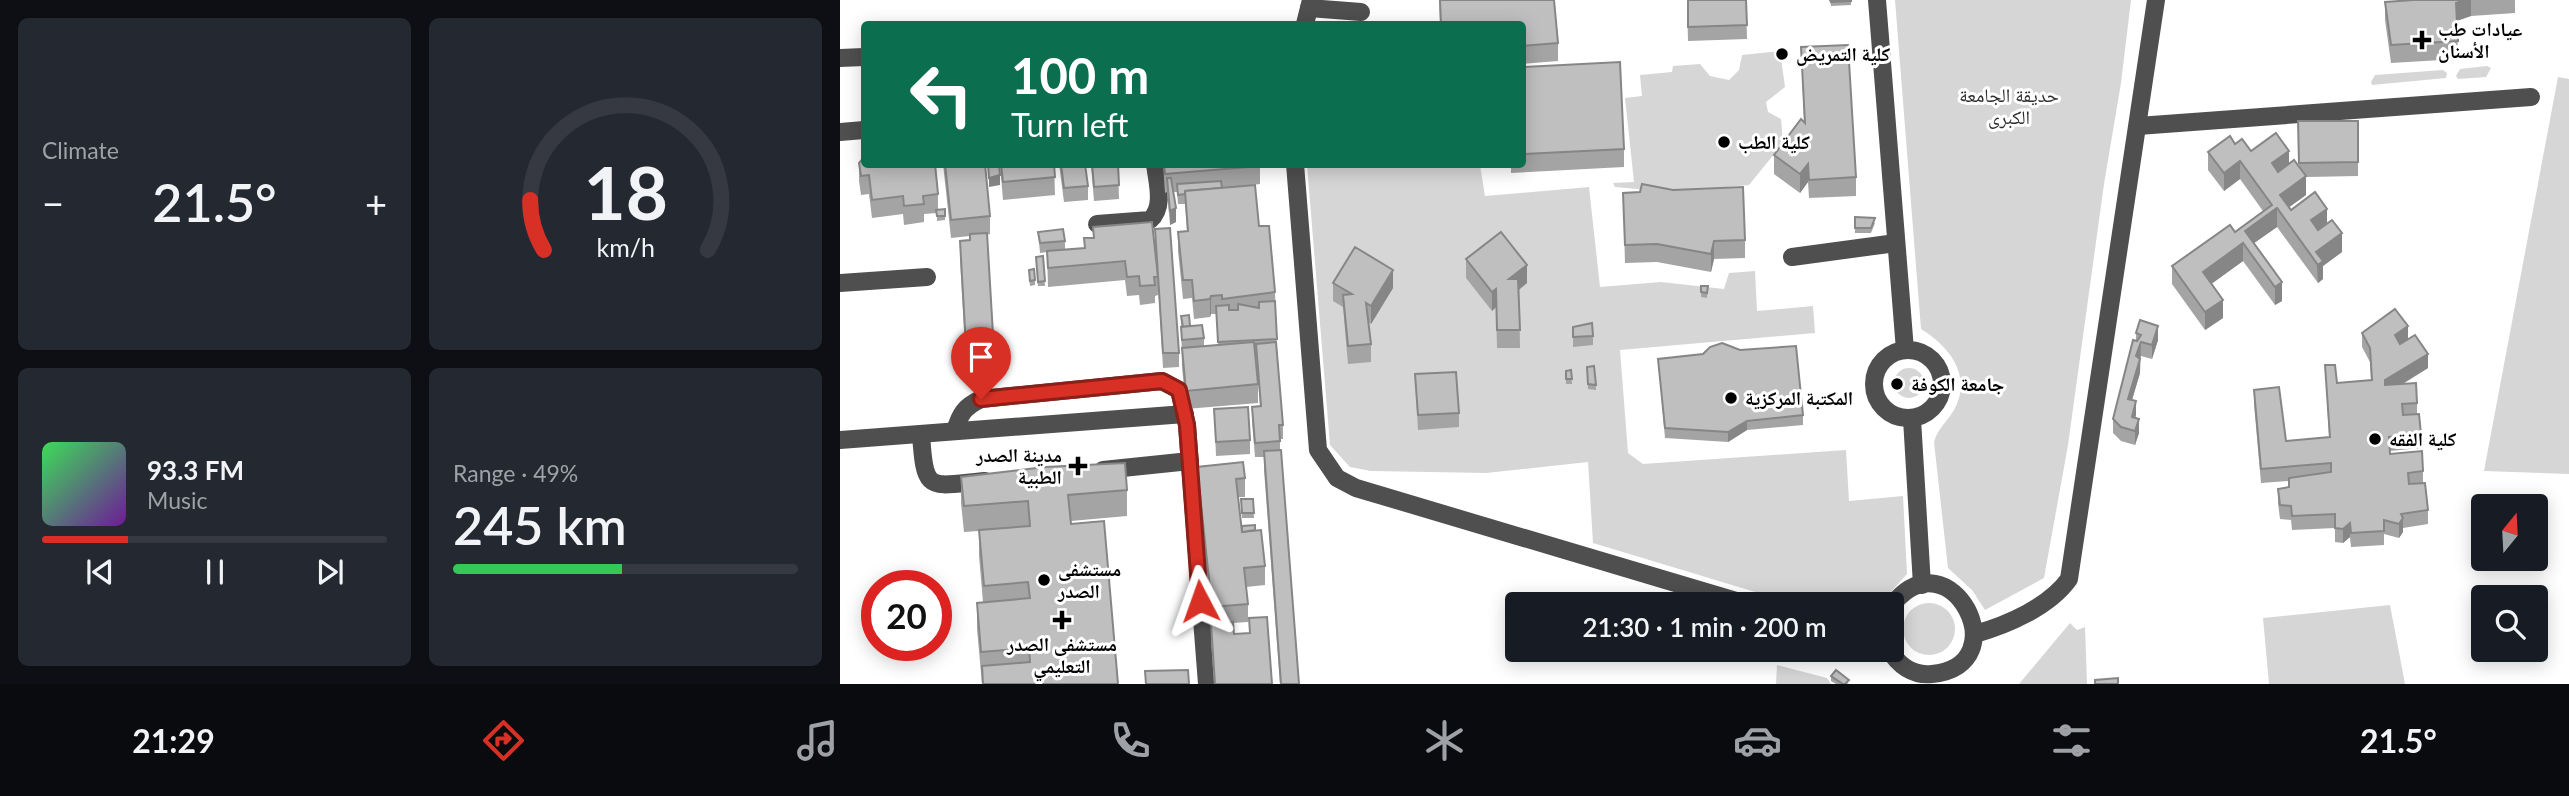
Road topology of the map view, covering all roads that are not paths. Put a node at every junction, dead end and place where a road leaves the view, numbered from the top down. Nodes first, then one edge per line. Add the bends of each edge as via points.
1 (1877, 0) edge
2 (2156, 0) edge
3 (1309, 11) edge
4 (1361, 12) dead end
5 (861, 57) edge
6 (840, 58) edge
7 (2530, 97) dead end
8 (2138, 126) junction
9 (861, 130) edge
10 (840, 132) edge
11 (1155, 168) edge
12 (1295, 168) edge
13 (1097, 224) edge
14 (1896, 243) junction
15 (1792, 257) dead end
16 (927, 277) dead end
17 (840, 283) edge
18 (1905, 350) junction
19 (1185, 414) junction
20 (1912, 419) junction
21 (955, 431) junction
22 (921, 434) junction
23 (840, 439) edge
24 (1190, 461) junction
25 (1080, 472) edge
26 (998, 480) edge
27 (1922, 585) junction
28 (1706, 592) edge
29 (1904, 594) edge
30 (1975, 634) junction
31 (1899, 662) edge
32 (1929, 680) edge
33 (1207, 684) edge

1 - 14 lane
2 - 8 lane
3 - 4 lane
5 - 6 lane
7 - 8 lane
8 - 30 lane via 2069,579 2051,597 2011,621
9 - 10 lane
11 - 13 lane via 1156,215 1150,220
12 - 28 lane via 1318,450 1337,478 1356,488
14 - 15 lane
14 - 18 lane
16 - 17 lane
18 - 20 lane via 1928,356 1942,375 1943,387 1934,409
18 - 20 lane via 1885,358 1874,388 1891,415
19 - 21 lane
19 - 21 lane via 1179,390 1162,381 981,399 959,415
19 - 24 lane
20 - 27 lane
21 - 22 lane
22 - 23 lane
22 - 26 lane via 924,474 931,482
24 - 25 lane
24 - 33 lane
27 - 29 lane
27 - 30 lane via 1949,589 1960,597 1969,607
30 - 32 lane via 1954,668
31 - 32 lane

